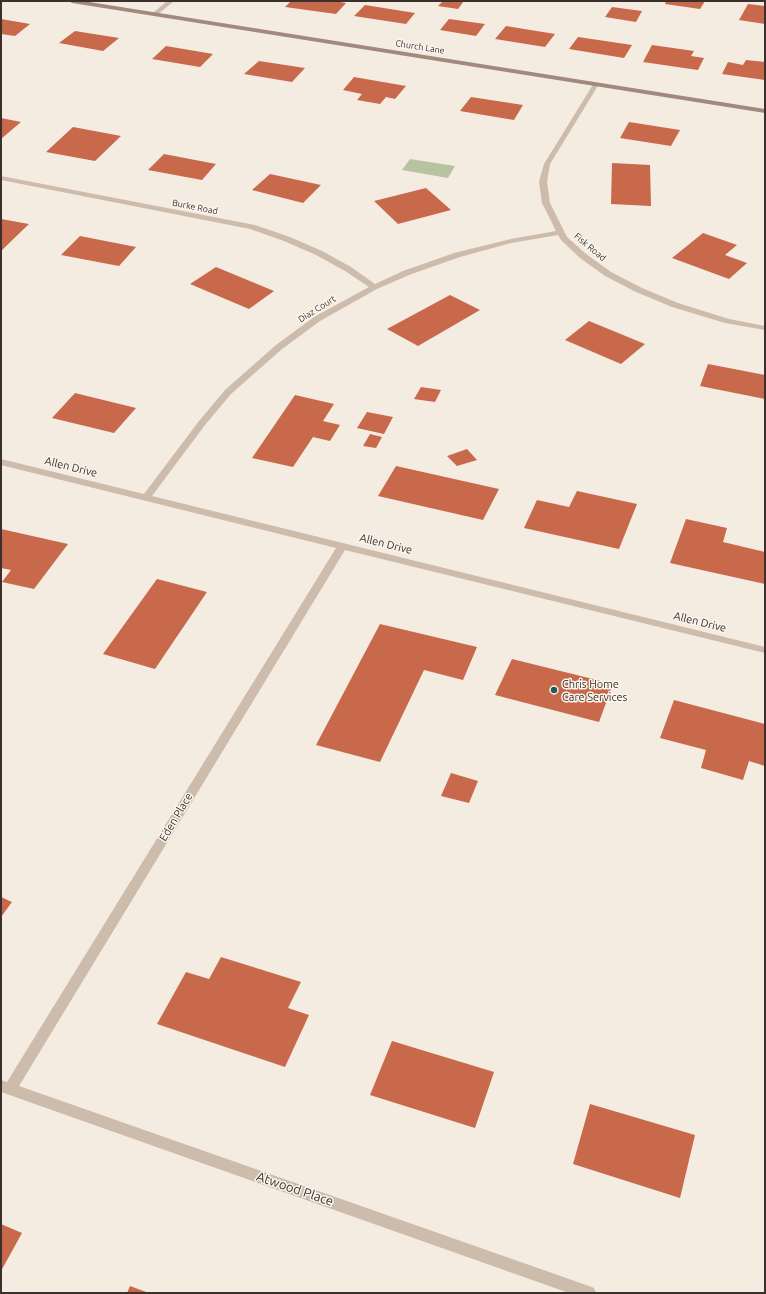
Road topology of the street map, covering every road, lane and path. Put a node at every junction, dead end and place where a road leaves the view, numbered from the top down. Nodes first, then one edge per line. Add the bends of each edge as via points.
1 (72, 1) edge
2 (171, 1) edge
3 (155, 14) junction
4 (596, 84) junction
5 (765, 111) edge
6 (1, 178) edge
7 (561, 232) junction
8 (374, 287) junction
9 (765, 328) edge
10 (1, 462) edge
11 (146, 498) junction
12 (342, 546) junction
13 (765, 650) edge
14 (6, 1087) edge
15 (589, 1293) edge

1 - 3 street, Church Lane
2 - 3 street
3 - 4 street, Church Lane
4 - 5 street, Church Lane
4 - 7 street, Fisk Road via 547,164 543,182 546,203
6 - 8 street, Burke Road via 252,227 319,253
7 - 8 street, Diaz Court via 511,241 457,255
7 - 9 street, Fisk Road via 583,256 608,274 639,290 674,305 728,321
8 - 11 street, Diaz Court via 317,319 279,347 228,392
10 - 11 street, Allen Drive
11 - 12 street, Allen Drive
12 - 13 street, Allen Drive
12 - 14 street, Eden Place
14 - 15 street, Atwood Place

